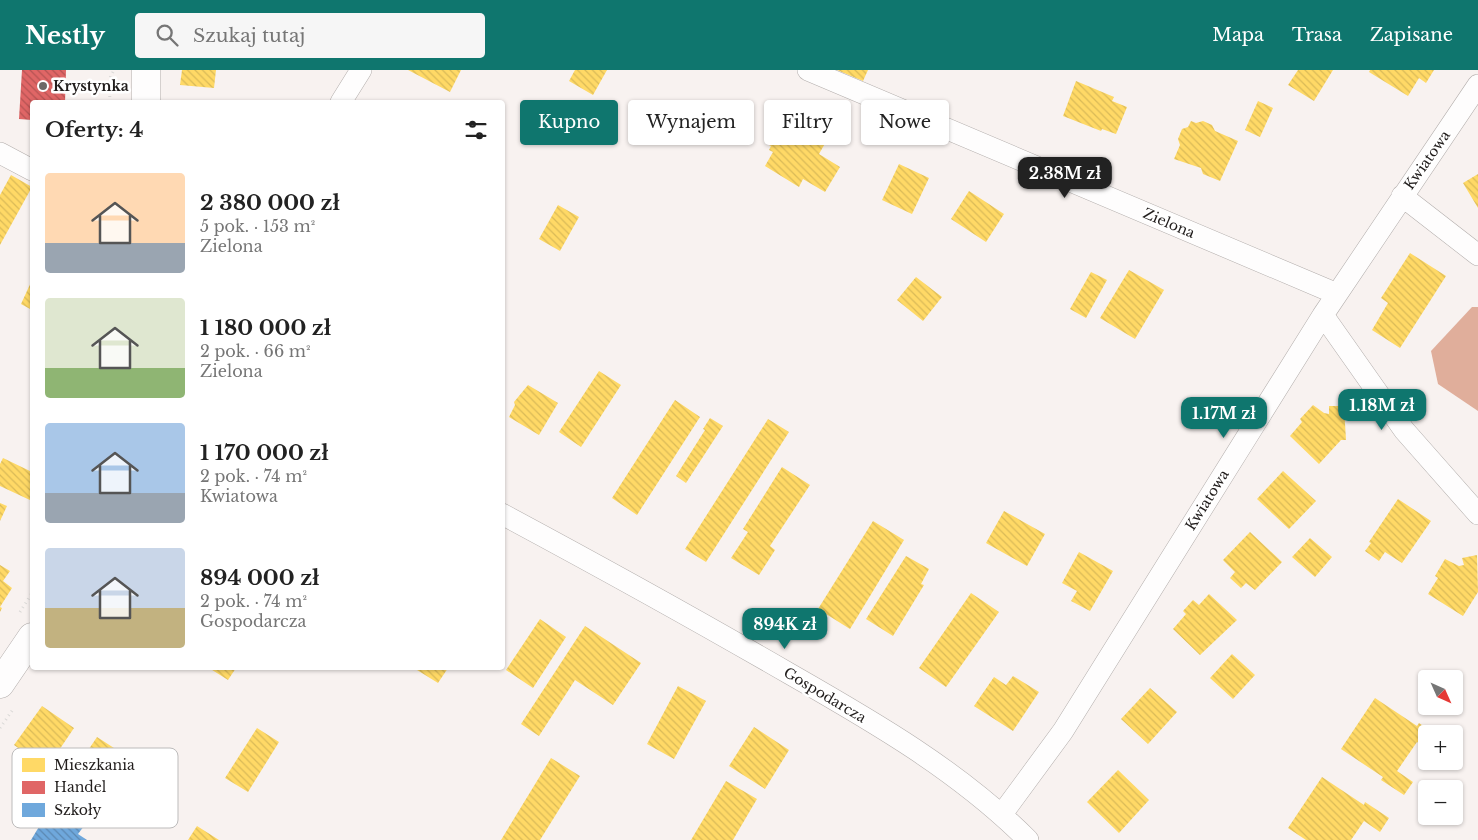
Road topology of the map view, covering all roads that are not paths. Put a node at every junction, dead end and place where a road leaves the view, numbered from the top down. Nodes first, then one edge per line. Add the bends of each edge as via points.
1 (146, 70) edge
2 (361, 70) edge
3 (808, 70) edge
4 (1478, 85) edge
5 (146, 100) edge
6 (343, 100) edge
7 (0, 153) edge
8 (30, 169) edge
9 (1402, 196) junction
10 (1478, 255) edge
11 (1337, 294) junction
12 (1324, 315) junction
13 (1478, 514) edge
14 (505, 516) edge
15 (30, 640) edge
16 (0, 684) edge
17 (1002, 814) junction
18 (1028, 840) edge

1 - 5 main road
2 - 6 street
3 - 11 street, Zielona
4 - 9 street, Kwiatowa
7 - 8 street
9 - 10 street
9 - 11 street, Kwiatowa
11 - 12 street, Kwiatowa
12 - 13 street via 1404,430
12 - 17 street, Kwiatowa via 1063,731
14 - 17 street, Gospodarcza via 676,608 844,705 942,767
15 - 16 main road
17 - 18 street, Gospodarcza

